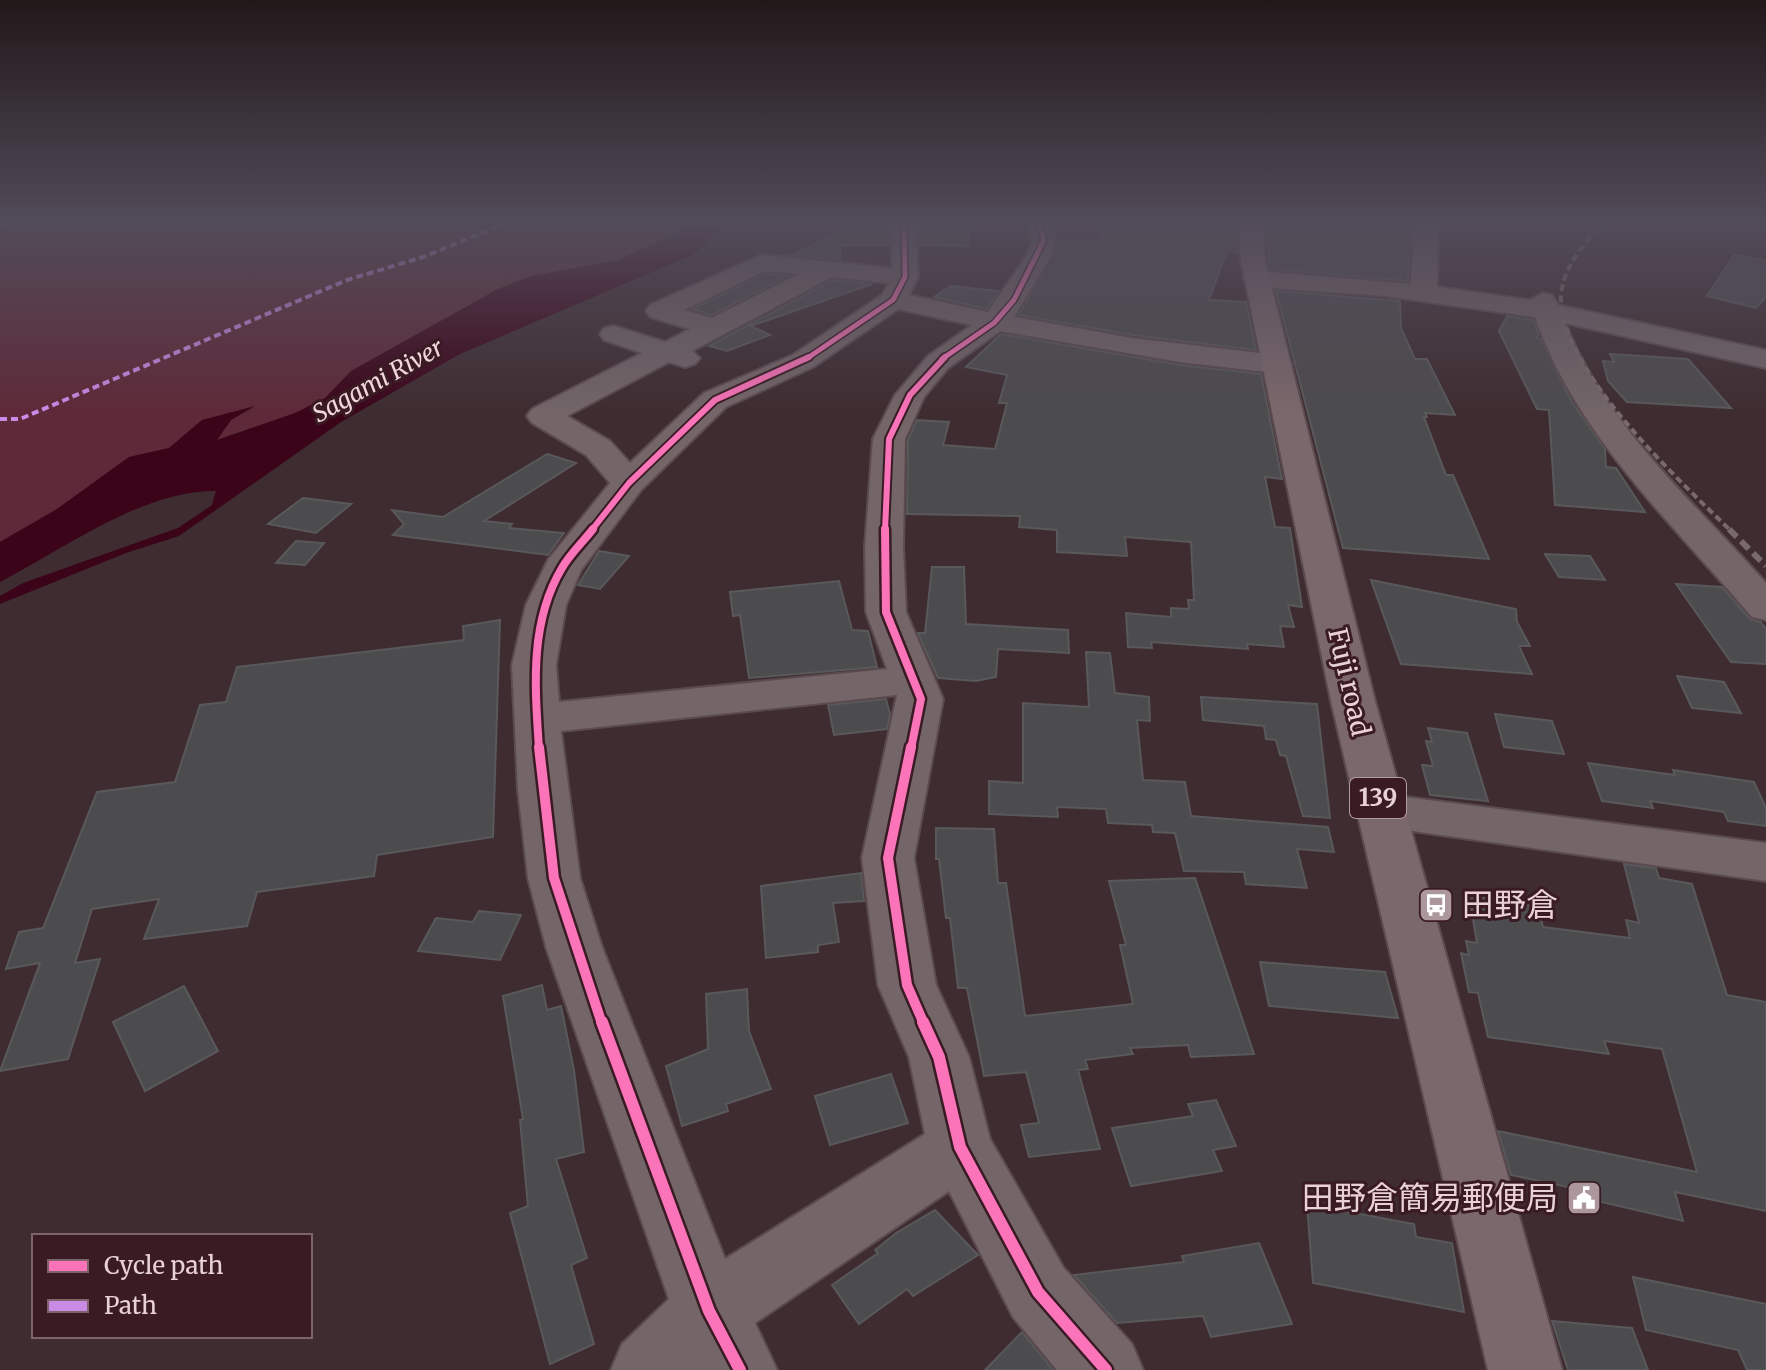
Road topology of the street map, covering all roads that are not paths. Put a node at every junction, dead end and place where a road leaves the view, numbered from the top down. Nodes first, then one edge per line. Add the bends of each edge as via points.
1 (713, 286) edge
2 (796, 286) edge
3 (888, 286) edge
4 (899, 286) edge
5 (1019, 286) edge
6 (1259, 286) edge
7 (1353, 286) edge
8 (1424, 286) edge
9 (899, 289) junction
10 (1424, 291) junction
11 (1544, 306) junction
12 (994, 323) junction
13 (717, 328) junction
14 (614, 334) dead end
15 (670, 354) junction
16 (1766, 359) edge
17 (1277, 364) junction
18 (756, 380) junction
19 (629, 483) junction
20 (1766, 608) edge
21 (911, 680) junction
22 (536, 719) junction
23 (1381, 812) junction
24 (1766, 862) edge
25 (960, 1147) junction
26 (724, 1341) edge
27 (648, 1370) edge
28 (1106, 1370) edge
29 (1525, 1370) edge

1 - 13 street via 660,311
2 - 13 street
3 - 9 street
4 - 9 street
5 - 12 street
6 - 17 highway, Fuji road / 139
7 - 10 street
8 - 10 street
9 - 12 street
9 - 18 street via 812,355
10 - 11 street
11 - 16 street
11 - 20 street via 1560,352 1619,439
12 - 17 street via 1160,353
12 - 21 street via 938,362 910,395 889,439 886,612
13 - 15 street
14 - 15 street
15 - 18 street
15 - 19 street via 543,416 598,448
17 - 23 highway, Fuji road / 139
18 - 19 street via 715,400
19 - 22 street via 570,556 546,605 534,665
21 - 22 street
21 - 25 street via 921,699 888,858 907,985 939,1057
22 - 26 street via 554,878 574,947
23 - 24 street
23 - 29 highway, Fuji road / 139
25 - 26 street
25 - 28 street via 1038,1292
26 - 27 street

